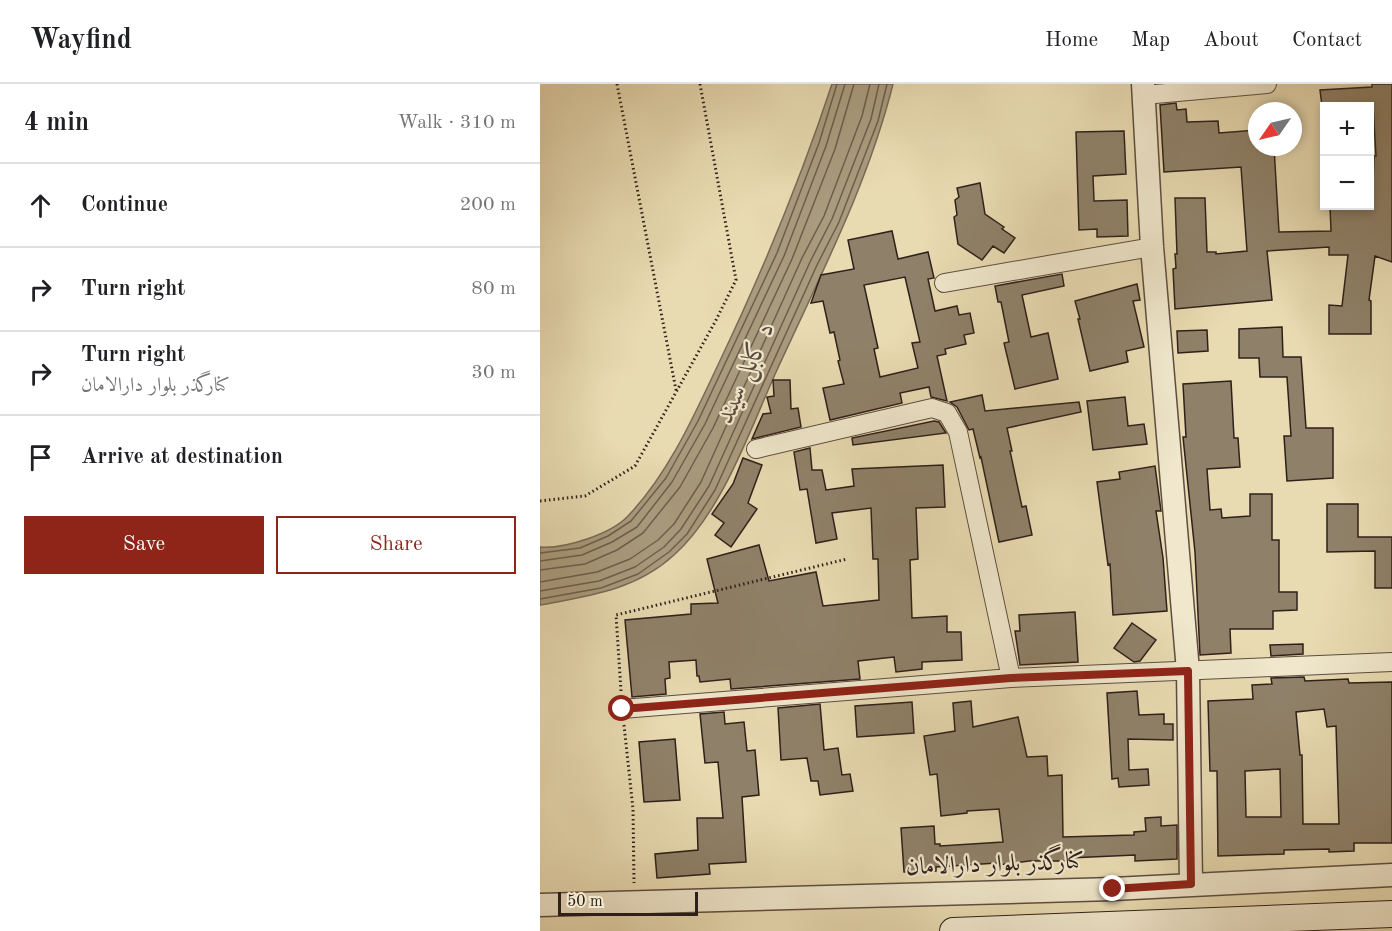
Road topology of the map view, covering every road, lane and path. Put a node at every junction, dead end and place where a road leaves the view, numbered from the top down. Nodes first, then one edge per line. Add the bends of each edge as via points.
1 (617, 84) edge
2 (699, 84) edge
3 (1267, 84) edge
4 (1144, 89) edge
5 (1152, 247) junction
6 (944, 283) dead end
7 (676, 392) junction
8 (756, 448) dead end
9 (540, 501) edge
10 (847, 559) dead end
11 (1392, 662) edge
12 (1188, 671) junction
13 (1011, 678) junction
14 (622, 709) junction
15 (1392, 875) edge
16 (1191, 884) junction
17 (634, 903) junction
18 (540, 905) edge
19 (1392, 914) edge
20 (953, 931) edge

1 - 7 path
2 - 7 path via 736,280
3 - 4 street
4 - 5 street
5 - 6 street
5 - 12 street
7 - 9 path via 635,466 585,496
8 - 13 street via 932,408 947,413 958,432
10 - 14 path via 616,615
11 - 12 street
12 - 13 street
12 - 16 street
13 - 14 street
14 - 17 path via 633,809
15 - 16 street, کنارگذر بلوار دارالامان
16 - 17 street, کنارگذر بلوار دارالامان
17 - 18 street, کنارگذر بلوار دارالامان
19 - 20 main road

